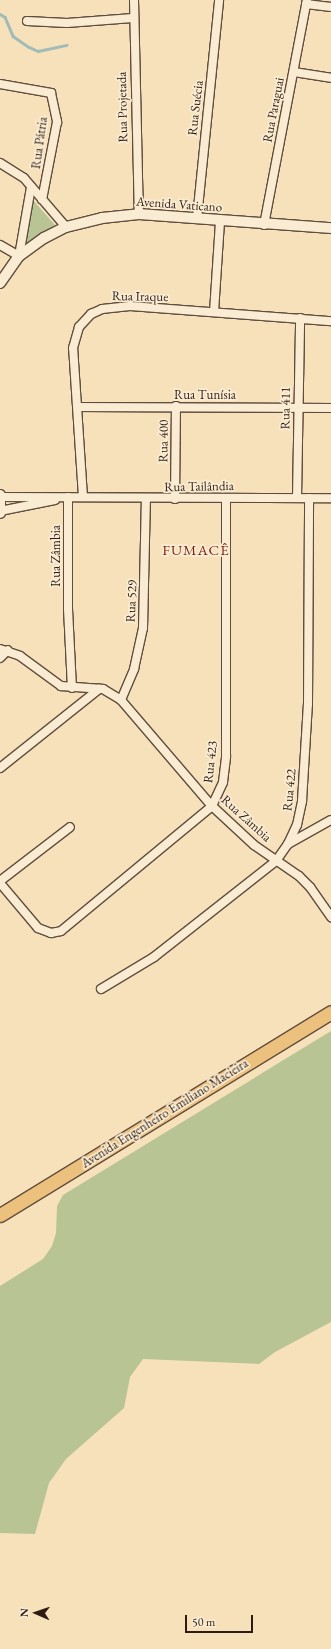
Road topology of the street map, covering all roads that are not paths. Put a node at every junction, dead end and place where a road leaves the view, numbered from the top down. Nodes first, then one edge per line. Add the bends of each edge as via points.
1 (134, 0) edge
2 (219, 0) edge
3 (306, 2) edge
4 (331, 7) edge
5 (133, 18) junction
6 (27, 21) dead end
7 (294, 72) junction
8 (331, 78) edge
9 (0, 84) edge
10 (0, 163) edge
11 (31, 187) junction
12 (42, 200) junction
13 (139, 214) junction
14 (197, 218) junction
15 (220, 221) junction
16 (264, 225) junction
17 (66, 227) junction
18 (331, 228) edge
19 (0, 246) edge
20 (19, 256) junction
21 (0, 283) edge
22 (214, 312) junction
23 (300, 318) junction
24 (331, 320) edge
25 (176, 406) junction
26 (78, 407) junction
27 (298, 407) junction
28 (331, 408) edge
29 (0, 496) edge
30 (68, 497) junction
31 (83, 497) junction
32 (297, 498) junction
33 (309, 498) junction
34 (331, 498) edge
35 (146, 499) junction
36 (176, 499) junction
37 (226, 499) junction
38 (0, 512) edge
39 (4, 650) edge
40 (0, 658) edge
41 (72, 688) junction
42 (99, 689) junction
43 (121, 700) junction
44 (0, 768) edge
45 (212, 806) junction
46 (331, 820) edge
47 (70, 827) dead end
48 (288, 844) junction
49 (276, 861) junction
50 (0, 882) edge
51 (331, 917) edge
52 (101, 989) dead end
53 (331, 1012) edge
54 (0, 1215) edge

1 - 5 street, Rua Projetada
2 - 14 street, Rua Suécia
3 - 4 street
3 - 7 street, Rua Paraguai
5 - 6 street via 67,23
5 - 13 street, Rua Projetada
7 - 8 street
7 - 16 street, Rua Paraguai
9 - 12 street, Rua Pátria via 51,93 57,122
10 - 11 street via 15,171
11 - 12 street
11 - 20 street
12 - 17 street
13 - 14 street, Avenida Vaticano
13 - 17 street, Avenida Vaticano via 102,218
14 - 15 street, Avenida Vaticano
15 - 16 street, Avenida Vaticano
15 - 22 street
16 - 18 street, Avenida Vaticano
17 - 20 street, Avenida Vaticano
19 - 20 street
20 - 21 street, Avenida Vaticano
22 - 23 street, Rua Iraque
22 - 26 street, Rua Iraque via 130,306 102,309 91,314 78,327 73,348
23 - 24 street, Rua Iraque
23 - 27 street, Rua 411
25 - 26 street, Rua Tunísia
25 - 27 street, Rua Tunísia
25 - 36 street, Rua 400
26 - 31 street, Rua Iraque
27 - 28 street, Rua Tunísia
27 - 32 street, Rua 411
29 - 30 street, Rua Tailândia
29 - 38 street
30 - 31 street, Rua Tailândia
30 - 38 street, Rua Tailândia
30 - 41 street, Rua Zâmbia via 68,610
31 - 35 street, Rua Tailândia
32 - 33 street, Rua Tailândia
32 - 37 street, Rua Tailândia
33 - 34 street, Rua Tailândia
33 - 48 street, Rua 422 via 308,704 302,801
35 - 36 street, Rua Tailândia
35 - 43 street, Rua 529 via 143,628 134,669
36 - 37 street, Rua Tailândia
37 - 45 street, Rua 423 via 226,756 223,782
39 - 40 street
39 - 41 street, Rua Zâmbia via 32,664 54,682
41 - 42 street, Rua Zâmbia
42 - 43 street, Rua Zâmbia
42 - 44 street
43 - 45 street, Rua Zâmbia
45 - 49 street, Rua Zâmbia via 254,845
45 - 50 street, Rua 423 via 61,931 51,933 38,928
46 - 48 street
47 - 50 street
48 - 49 street, Rua 422
49 - 51 street, Rua Zâmbia via 310,887
49 - 52 street, Rua 422 via 154,957
53 - 54 highway, Avenida Engenheiro Emiliano Macieira

